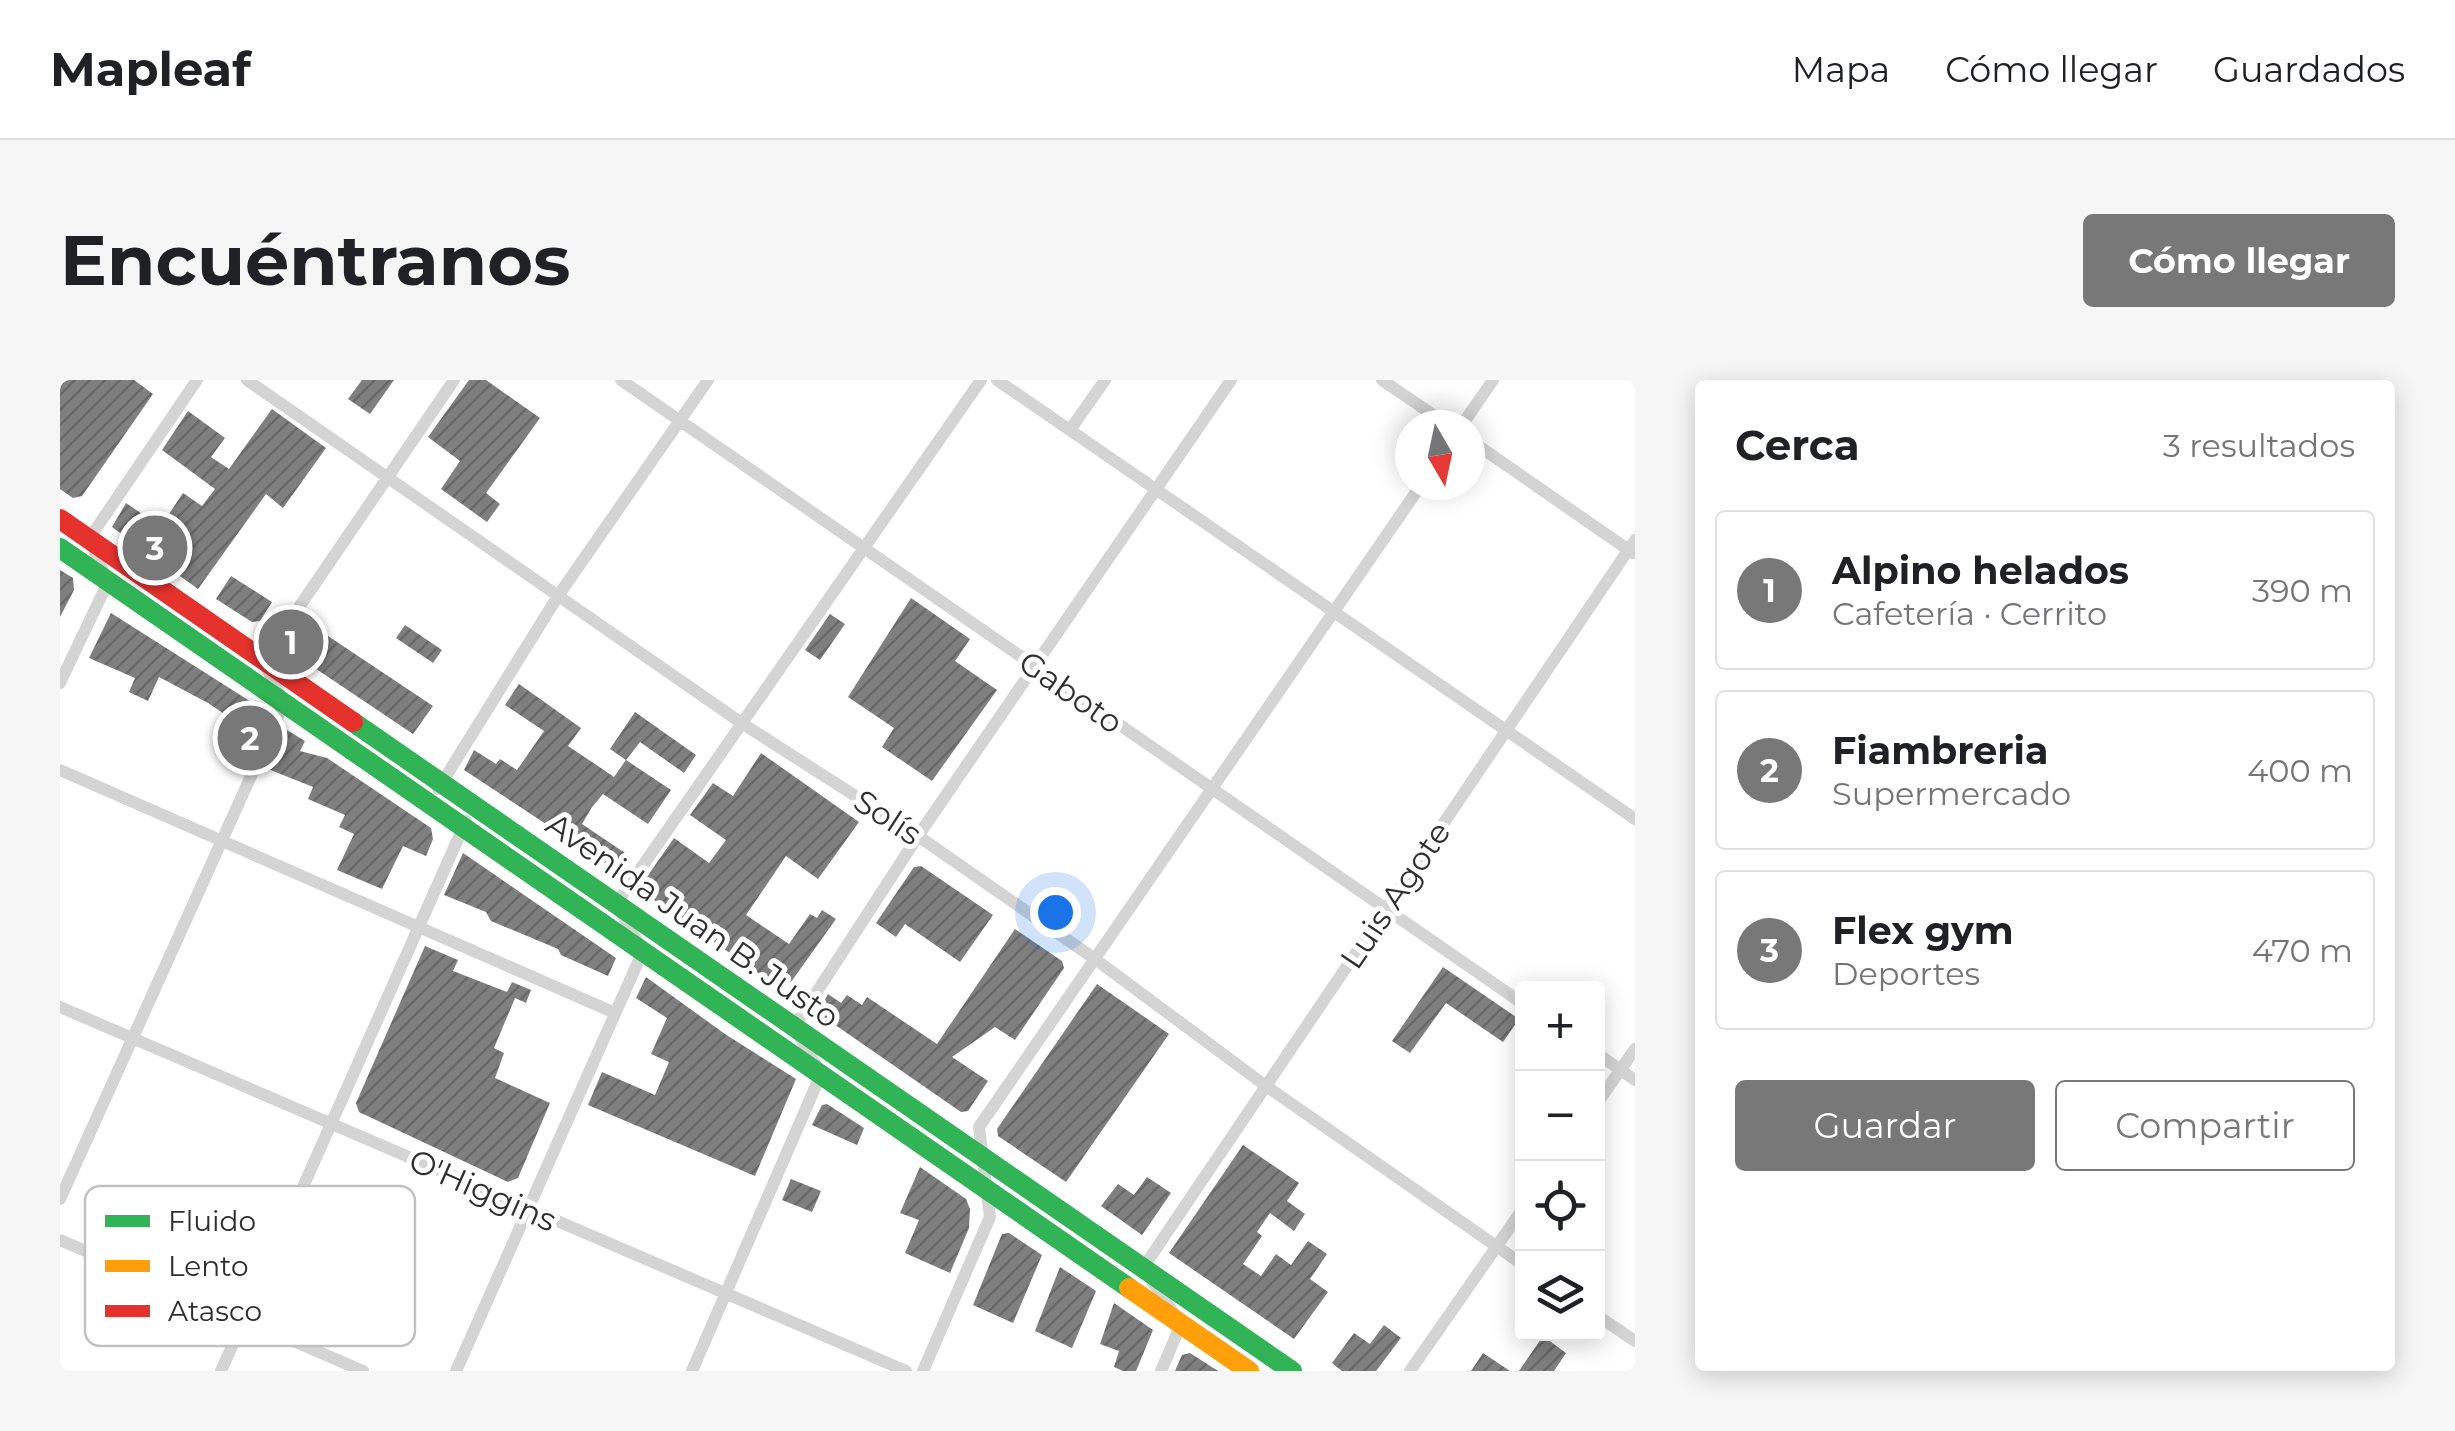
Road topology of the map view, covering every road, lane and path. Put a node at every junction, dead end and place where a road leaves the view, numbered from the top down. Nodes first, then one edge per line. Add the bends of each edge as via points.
1 (197, 380) edge
2 (247, 380) edge
3 (454, 380) edge
4 (621, 380) edge
5 (708, 380) edge
6 (981, 380) edge
7 (998, 380) edge
8 (1105, 380) edge
9 (1231, 380) edge
10 (1382, 380) edge
11 (1493, 380) edge
12 (1426, 410) edge
13 (1472, 410) edge
14 (680, 421) junction
15 (1070, 430) junction
16 (1485, 450) edge
17 (388, 476) junction
18 (1156, 490) junction
19 (1411, 500) edge
20 (60, 519) edge
21 (89, 539) junction
22 (60, 548) edge
23 (1633, 548) edge
24 (864, 549) junction
25 (108, 582) junction
26 (558, 596) junction
27 (1334, 612) junction
28 (263, 660) junction
29 (1035, 666) junction
30 (60, 683) edge
31 (284, 703) junction
32 (743, 724) junction
33 (1506, 731) junction
34 (60, 770) edge
35 (442, 783) junction
36 (1212, 788) junction
37 (429, 804) junction
38 (475, 806) junction
39 (1635, 820) edge
40 (462, 826) junction
41 (918, 836) junction
42 (220, 840) junction
43 (616, 904) junction
44 (1386, 909) junction
45 (418, 927) junction
46 (642, 951) junction
47 (1095, 959) junction
48 (1515, 998) edge
49 (60, 1007) edge
50 (615, 1013) junction
51 (794, 1027) junction
52 (130, 1038) junction
53 (1635, 1049) edge
54 (1605, 1059) edge
55 (1620, 1070) junction
56 (821, 1074) junction
57 (1635, 1080) edge
58 (1266, 1086) junction
59 (1605, 1092) edge
60 (331, 1123) junction
61 (983, 1157) junction
62 (303, 1186) edge
63 (986, 1189) junction
64 (60, 1199) edge
65 (526, 1210) junction
66 (1515, 1220) edge
67 (60, 1240) edge
68 (1497, 1247) junction
69 (85, 1251) edge
70 (1515, 1259) edge
71 (1143, 1268) junction
72 (725, 1295) junction
73 (1605, 1321) edge
74 (1182, 1324) junction
75 (1635, 1341) edge
76 (232, 1346) edge
77 (305, 1346) edge
78 (221, 1371) edge
79 (363, 1371) edge
80 (456, 1371) edge
81 (692, 1371) edge
82 (906, 1371) edge
83 (923, 1371) edge
84 (1160, 1371) edge
85 (1250, 1371) edge
86 (1292, 1371) edge
87 (1410, 1371) edge

1 - 21 street
2 - 17 street, Solís
3 - 17 street
4 - 14 street, Gaboto
5 - 14 street
6 - 24 street
7 - 15 street
8 - 15 street
9 - 18 street
10 - 12 street
11 - 13 street
14 - 24 street, Gaboto
14 - 26 street
15 - 18 street
16 - 23 street
17 - 26 street, Solís
17 - 28 street
18 - 27 street
18 - 29 street
19 - 27 street
20 - 21 main road, Avenida Juan B. Justo
21 - 25 street
21 - 28 main road, Avenida Juan B. Justo
22 - 25 main road, Avenida Juan B. Justo
23 - 33 street, Luis Agote
24 - 29 street, Gaboto
24 - 32 street
25 - 30 street
25 - 31 main road, Avenida Juan B. Justo
26 - 32 street, Solís
26 - 35 street
27 - 33 street
27 - 36 street
28 - 31 street
28 - 35 main road, Avenida Juan B. Justo
29 - 36 street, Gaboto
29 - 41 street
31 - 37 main road, Avenida Juan B. Justo
31 - 42 street
32 - 41 street, Solís
32 - 43 street
33 - 39 street
33 - 44 street, Luis Agote
34 - 42 street
35 - 37 street
35 - 38 main road, Avenida Juan B. Justo
36 - 44 street, Gaboto
36 - 47 street
37 - 40 main road, Avenida Juan B. Justo
38 - 40 street
38 - 43 main road, Avenida Juan B. Justo
40 - 45 street
40 - 46 main road, Avenida Juan B. Justo
41 - 47 street, Solís
41 - 51 street
42 - 45 street
42 - 52 street
43 - 46 street
43 - 51 main road, Avenida Juan B. Justo
44 - 48 street, Gaboto
44 - 58 street, Luis Agote
45 - 50 street
45 - 60 street
46 - 50 street
46 - 56 main road, Avenida Juan B. Justo
47 - 58 street, Solís
47 - 61 street via 979,1127
49 - 52 street, O'Higgins
50 - 65 street
51 - 56 street
51 - 61 main road, Avenida Juan B. Justo
52 - 60 street, O'Higgins
52 - 64 street
53 - 55 street
54 - 55 street
55 - 57 street
55 - 59 street
56 - 63 main road, Avenida Juan B. Justo
56 - 72 street
58 - 68 street, Solís
58 - 71 street, Luis Agote
60 - 62 street
60 - 65 street, O'Higgins
61 - 63 street
61 - 71 main road, Avenida Juan B. Justo
63 - 74 main road, Avenida Juan B. Justo
63 - 83 street via 990,1217
65 - 72 street, O'Higgins
65 - 80 street
66 - 68 street
67 - 69 street
68 - 70 street, Solís
68 - 87 street
71 - 74 street
71 - 86 main road, Avenida Juan B. Justo
72 - 81 street
72 - 82 street, O'Higgins
73 - 75 street
74 - 84 street
74 - 85 main road, Avenida Juan B. Justo
76 - 78 street
77 - 79 street

